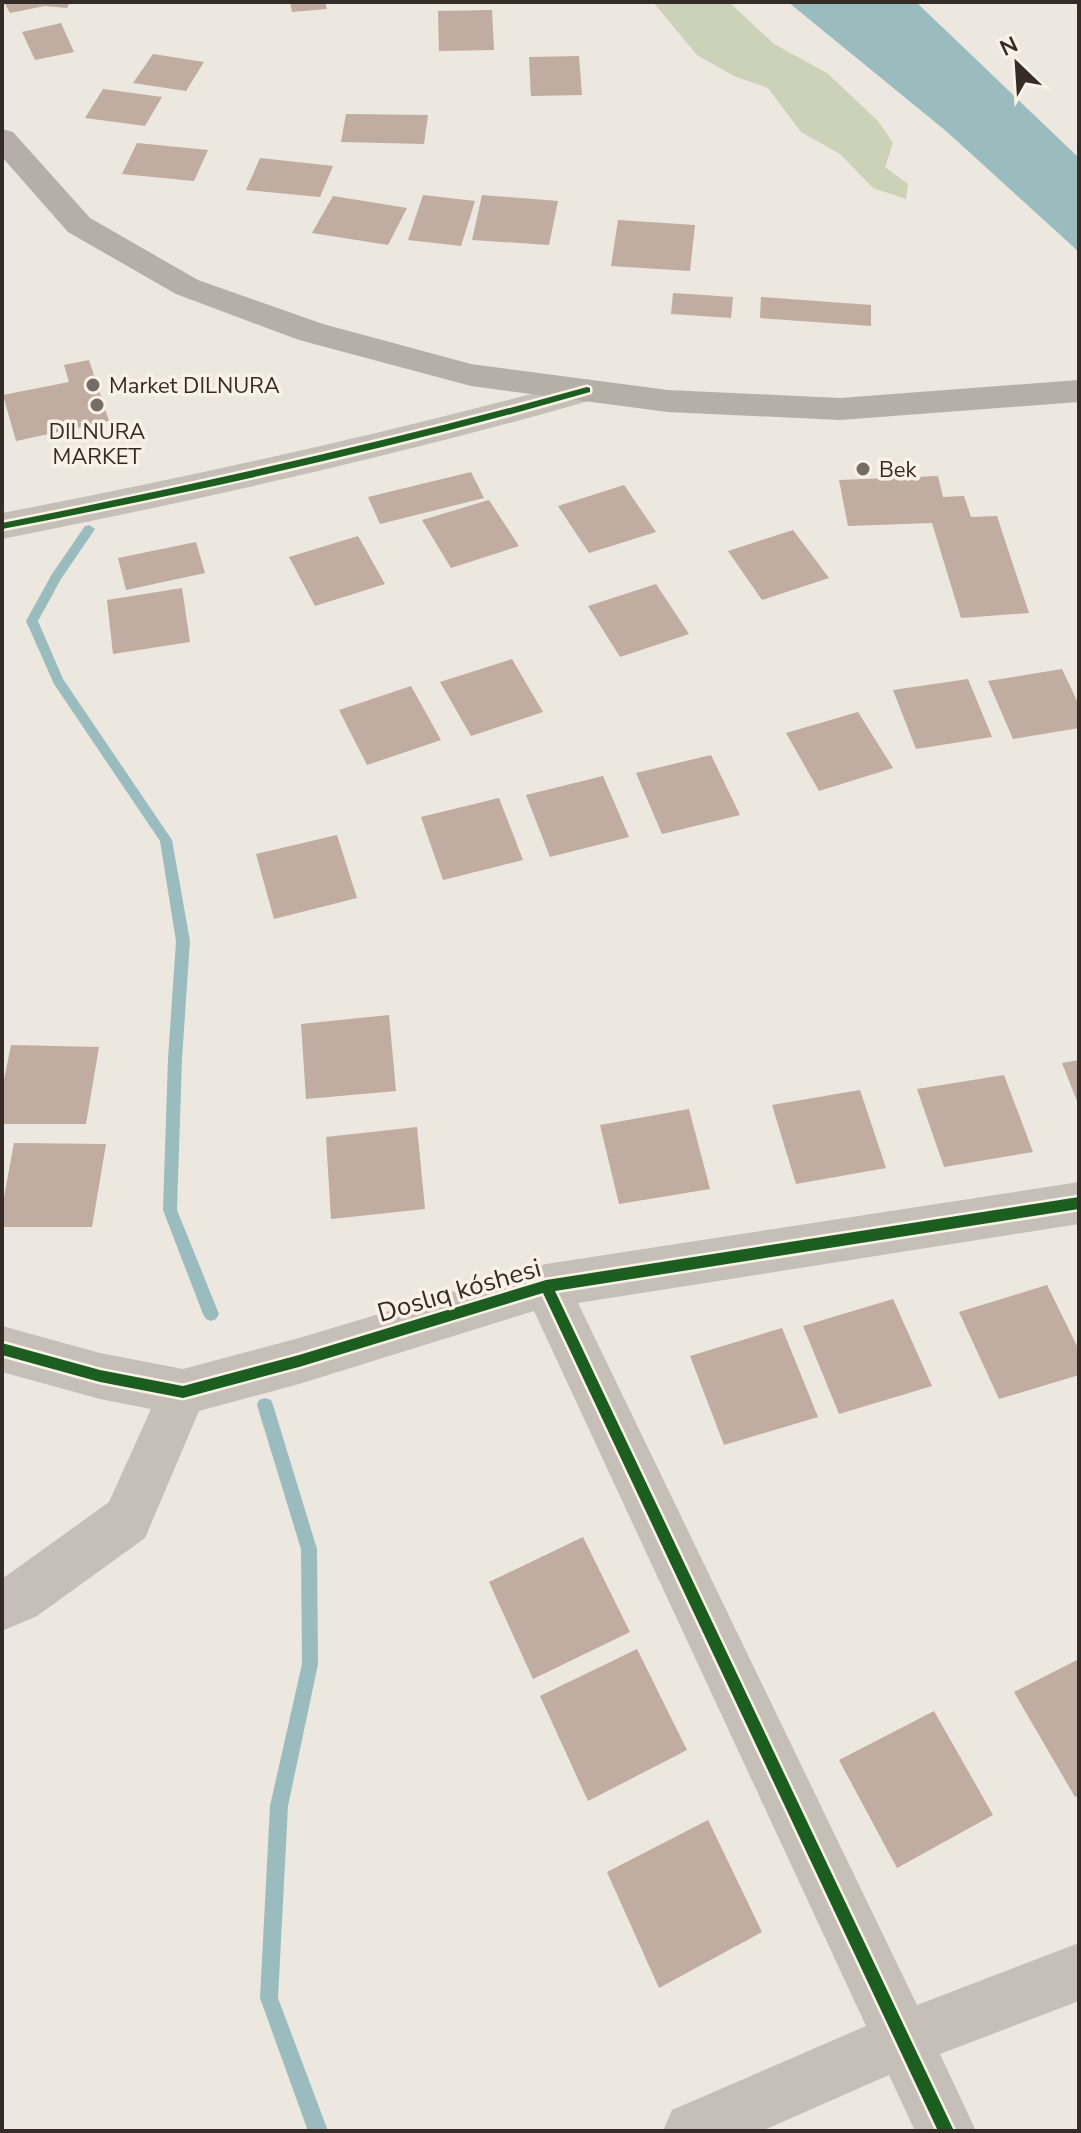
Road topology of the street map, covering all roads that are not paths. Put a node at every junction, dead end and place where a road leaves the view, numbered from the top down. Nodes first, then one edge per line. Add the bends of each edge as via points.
1 (2, 138) edge
2 (587, 390) junction
3 (1079, 391) edge
4 (2, 526) edge
5 (1079, 1203) edge
6 (546, 1286) junction
7 (2, 1349) edge
8 (183, 1392) junction
9 (2, 1605) edge
10 (1079, 1972) edge
11 (904, 2039) junction
12 (693, 2131) edge
13 (946, 2131) edge

1 - 2 main road via 79,225 187,287 311,332 471,375
2 - 3 main road via 668,401 840,409
2 - 4 street via 483,421 163,495
5 - 6 street, Doslıq kóshesi
6 - 8 street, Doslıq kóshesi
6 - 11 street
7 - 8 street, Doslıq kóshesi
8 - 9 street via 127,1520
10 - 11 street
11 - 12 street
11 - 13 street

